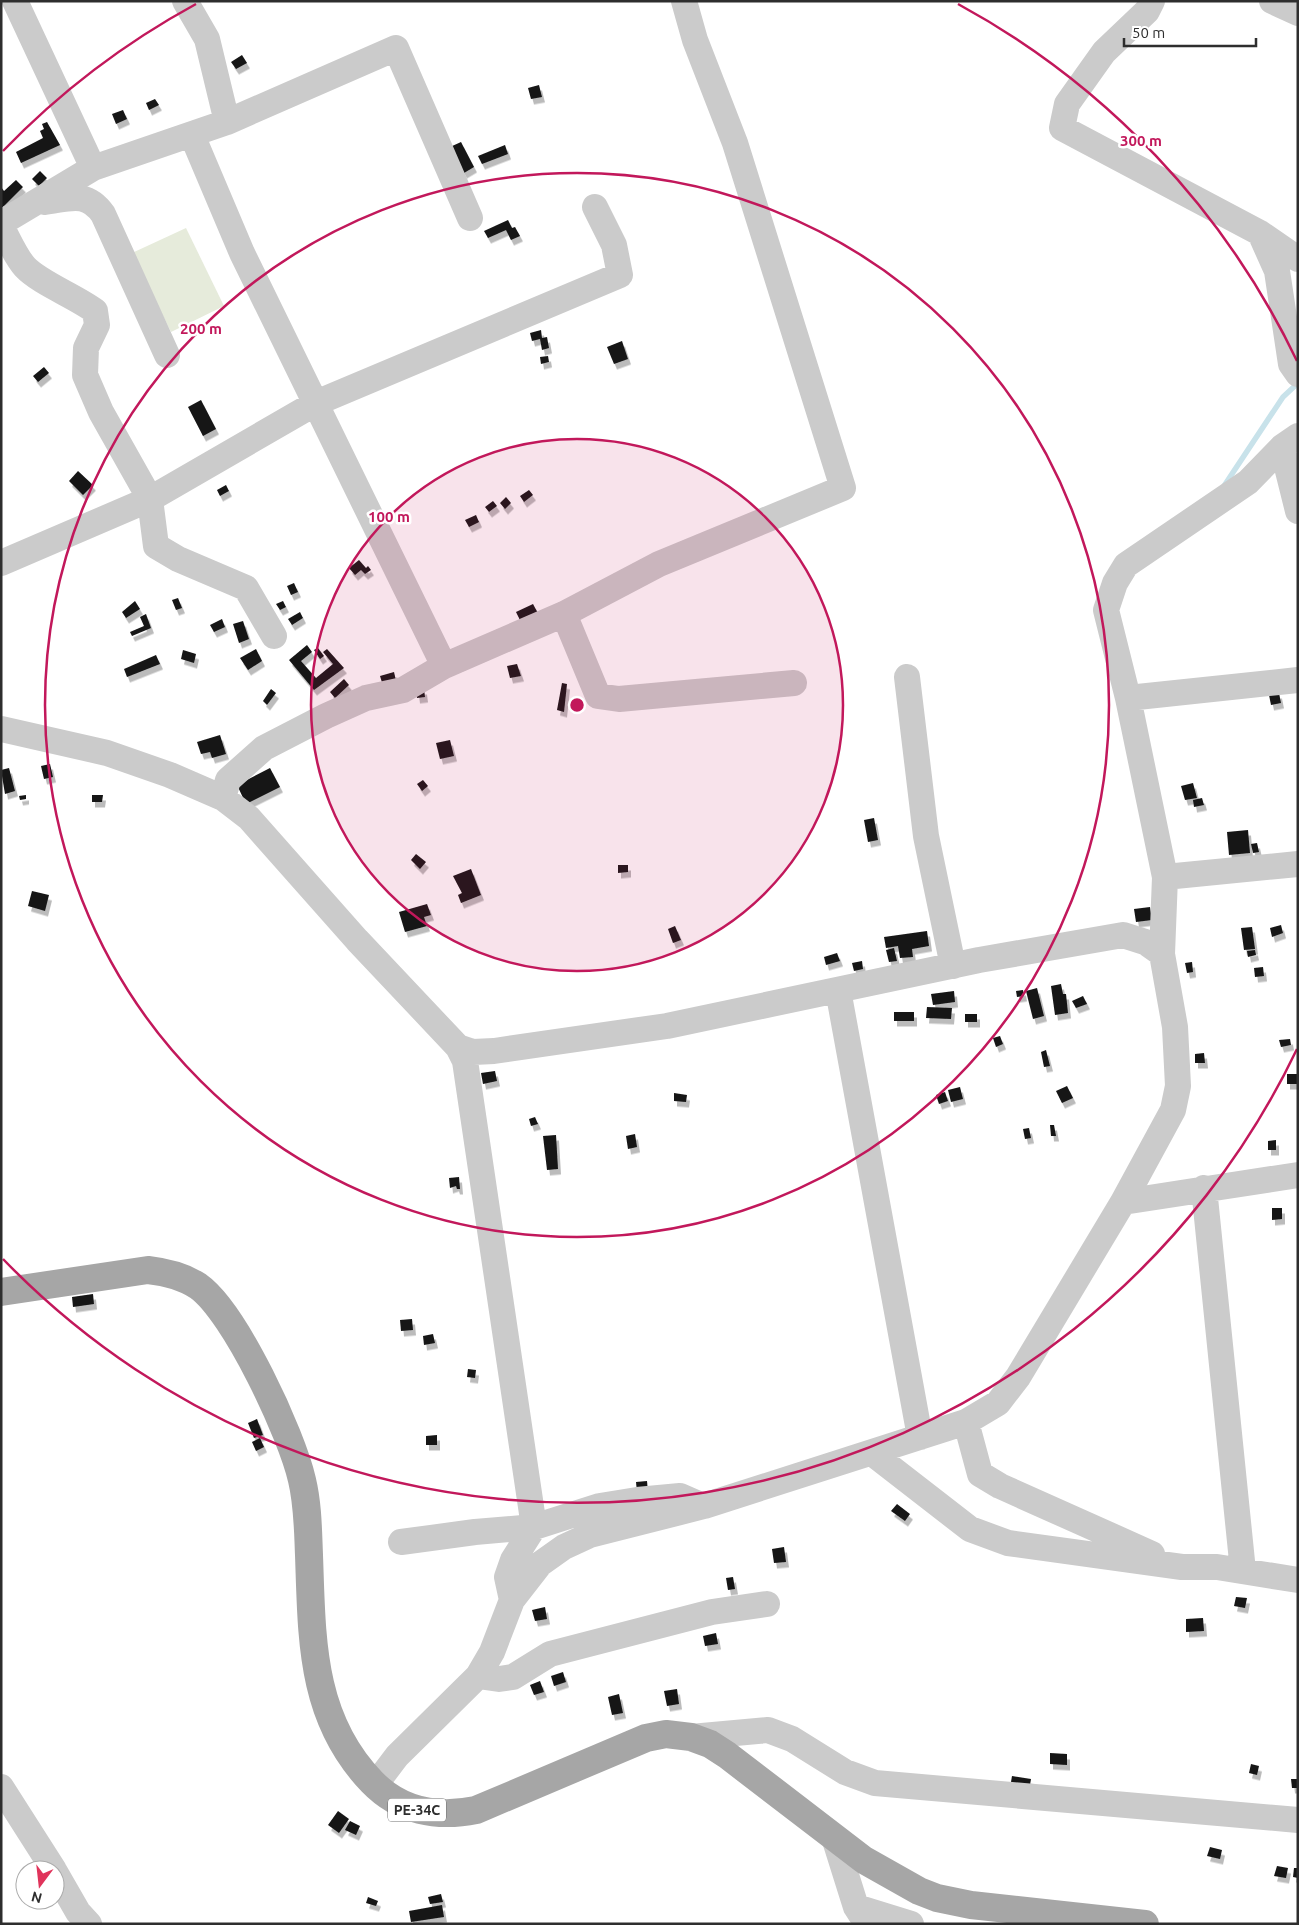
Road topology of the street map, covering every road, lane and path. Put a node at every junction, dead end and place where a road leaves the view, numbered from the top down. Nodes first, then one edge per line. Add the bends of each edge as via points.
1 (15, 1) edge
2 (185, 1) edge
3 (684, 1) edge
4 (1152, 1) edge
5 (1272, 1) edge
6 (1298, 13) edge
7 (227, 122) junction
8 (192, 135) junction
9 (93, 168) junction
10 (31, 204) junction
11 (595, 207) dead end
12 (470, 218) dead end
13 (1, 224) edge
14 (1260, 233) junction
15 (1298, 259) edge
16 (167, 355) dead end
17 (1298, 374) edge
18 (316, 404) junction
19 (1290, 442) edge
20 (150, 499) junction
21 (1298, 511) edge
22 (1, 563) edge
23 (564, 614) junction
24 (274, 636) dead end
25 (444, 666) junction
26 (907, 677) dead end
27 (1298, 680) edge
28 (794, 683) dead end
29 (1128, 698) junction
30 (1, 729) edge
31 (223, 798) junction
32 (1298, 864) edge
33 (1165, 877) junction
34 (1162, 954) junction
35 (953, 966) junction
36 (838, 990) junction
37 (458, 1047) junction
38 (1298, 1175) edge
39 (1204, 1188) junction
40 (1123, 1202) junction
41 (1, 1292) edge
42 (966, 1422) junction
43 (920, 1437) junction
44 (872, 1453) junction
45 (704, 1506) junction
46 (534, 1527) junction
47 (401, 1542) dead end
48 (1182, 1567) junction
49 (1243, 1571) junction
50 (1298, 1580) edge
51 (512, 1600) junction
52 (767, 1604) dead end
53 (478, 1676) junction
54 (691, 1737) junction
55 (375, 1785) junction
56 (1, 1787) edge
57 (1298, 1820) edge
58 (834, 1837) junction
59 (47, 1860) edge
60 (65, 1890) edge
61 (1021, 1911) junction
62 (862, 1915) edge
63 (89, 1924) edge
64 (911, 1924) edge
65 (996, 1924) edge
66 (1145, 1924) edge

1 - 9 street
2 - 7 street via 207,39
3 - 23 street via 735,143 843,488 659,564
4 - 14 street via 1147,11 1104,52 1066,104 1062,128
5 - 6 street
7 - 8 street
7 - 12 street via 396,48
8 - 9 street
8 - 18 street via 242,253
9 - 10 street
10 - 13 street
10 - 16 street via 84,197 96,203
11 - 18 street via 614,245 620,275
13 - 20 street via 24,267 95,311 97,325 86,348 85,375 101,412
14 - 15 street
14 - 17 street via 1277,271 1291,364
18 - 20 street
18 - 25 street
19 - 21 street
19 - 29 street via 1248,482 1126,565 1114,583 1106,610
20 - 22 street
20 - 24 street via 156,546 246,588
23 - 25 street
23 - 28 street via 598,696 619,699
25 - 31 street via 403,690 366,698 264,748 228,780
26 - 35 street via 926,836
27 - 29 street
29 - 33 street
30 - 31 street via 107,753 170,774
31 - 37 street via 249,818
32 - 33 street
33 - 34 street
34 - 35 street via 1145,942 1123,935
34 - 40 street via 1175,1027 1178,1086 1173,1110
35 - 36 street
36 - 37 street via 629,1031 494,1051 473,1052
36 - 43 street
37 - 46 street via 465,1061
38 - 39 street
39 - 40 street
39 - 49 street
40 - 42 street via 1018,1377 998,1403
41 - 55 main road, PE-34C via 148,1270 177,1276 198,1286 212,1298 272,1402 296,1462 306,1510 317,1678 336,1732 357,1766
42 - 43 street
42 - 48 street via 980,1474
43 - 44 street
44 - 45 street
44 - 48 street via 970,1529 1008,1542
45 - 46 street via 680,1496 637,1500 600,1506
45 - 51 street via 590,1535 564,1547 540,1564
46 - 47 street
46 - 51 street via 513,1560 507,1577
48 - 49 street
49 - 50 street
51 - 53 street via 492,1652
52 - 53 street via 712,1612 550,1654 513,1677
53 - 55 street via 397,1756
54 - 55 main road, PE-34C via 666,1734 646,1738 491,1805 457,1814 413,1808
54 - 57 street via 768,1730 792,1739 845,1772 875,1782
54 - 58 main road, PE-34C via 727,1755
56 - 59 street
58 - 61 main road, PE-34C via 887,1875 919,1891 971,1905
58 - 62 street
60 - 63 street
61 - 65 street
61 - 66 main road, PE-34C
62 - 64 street

